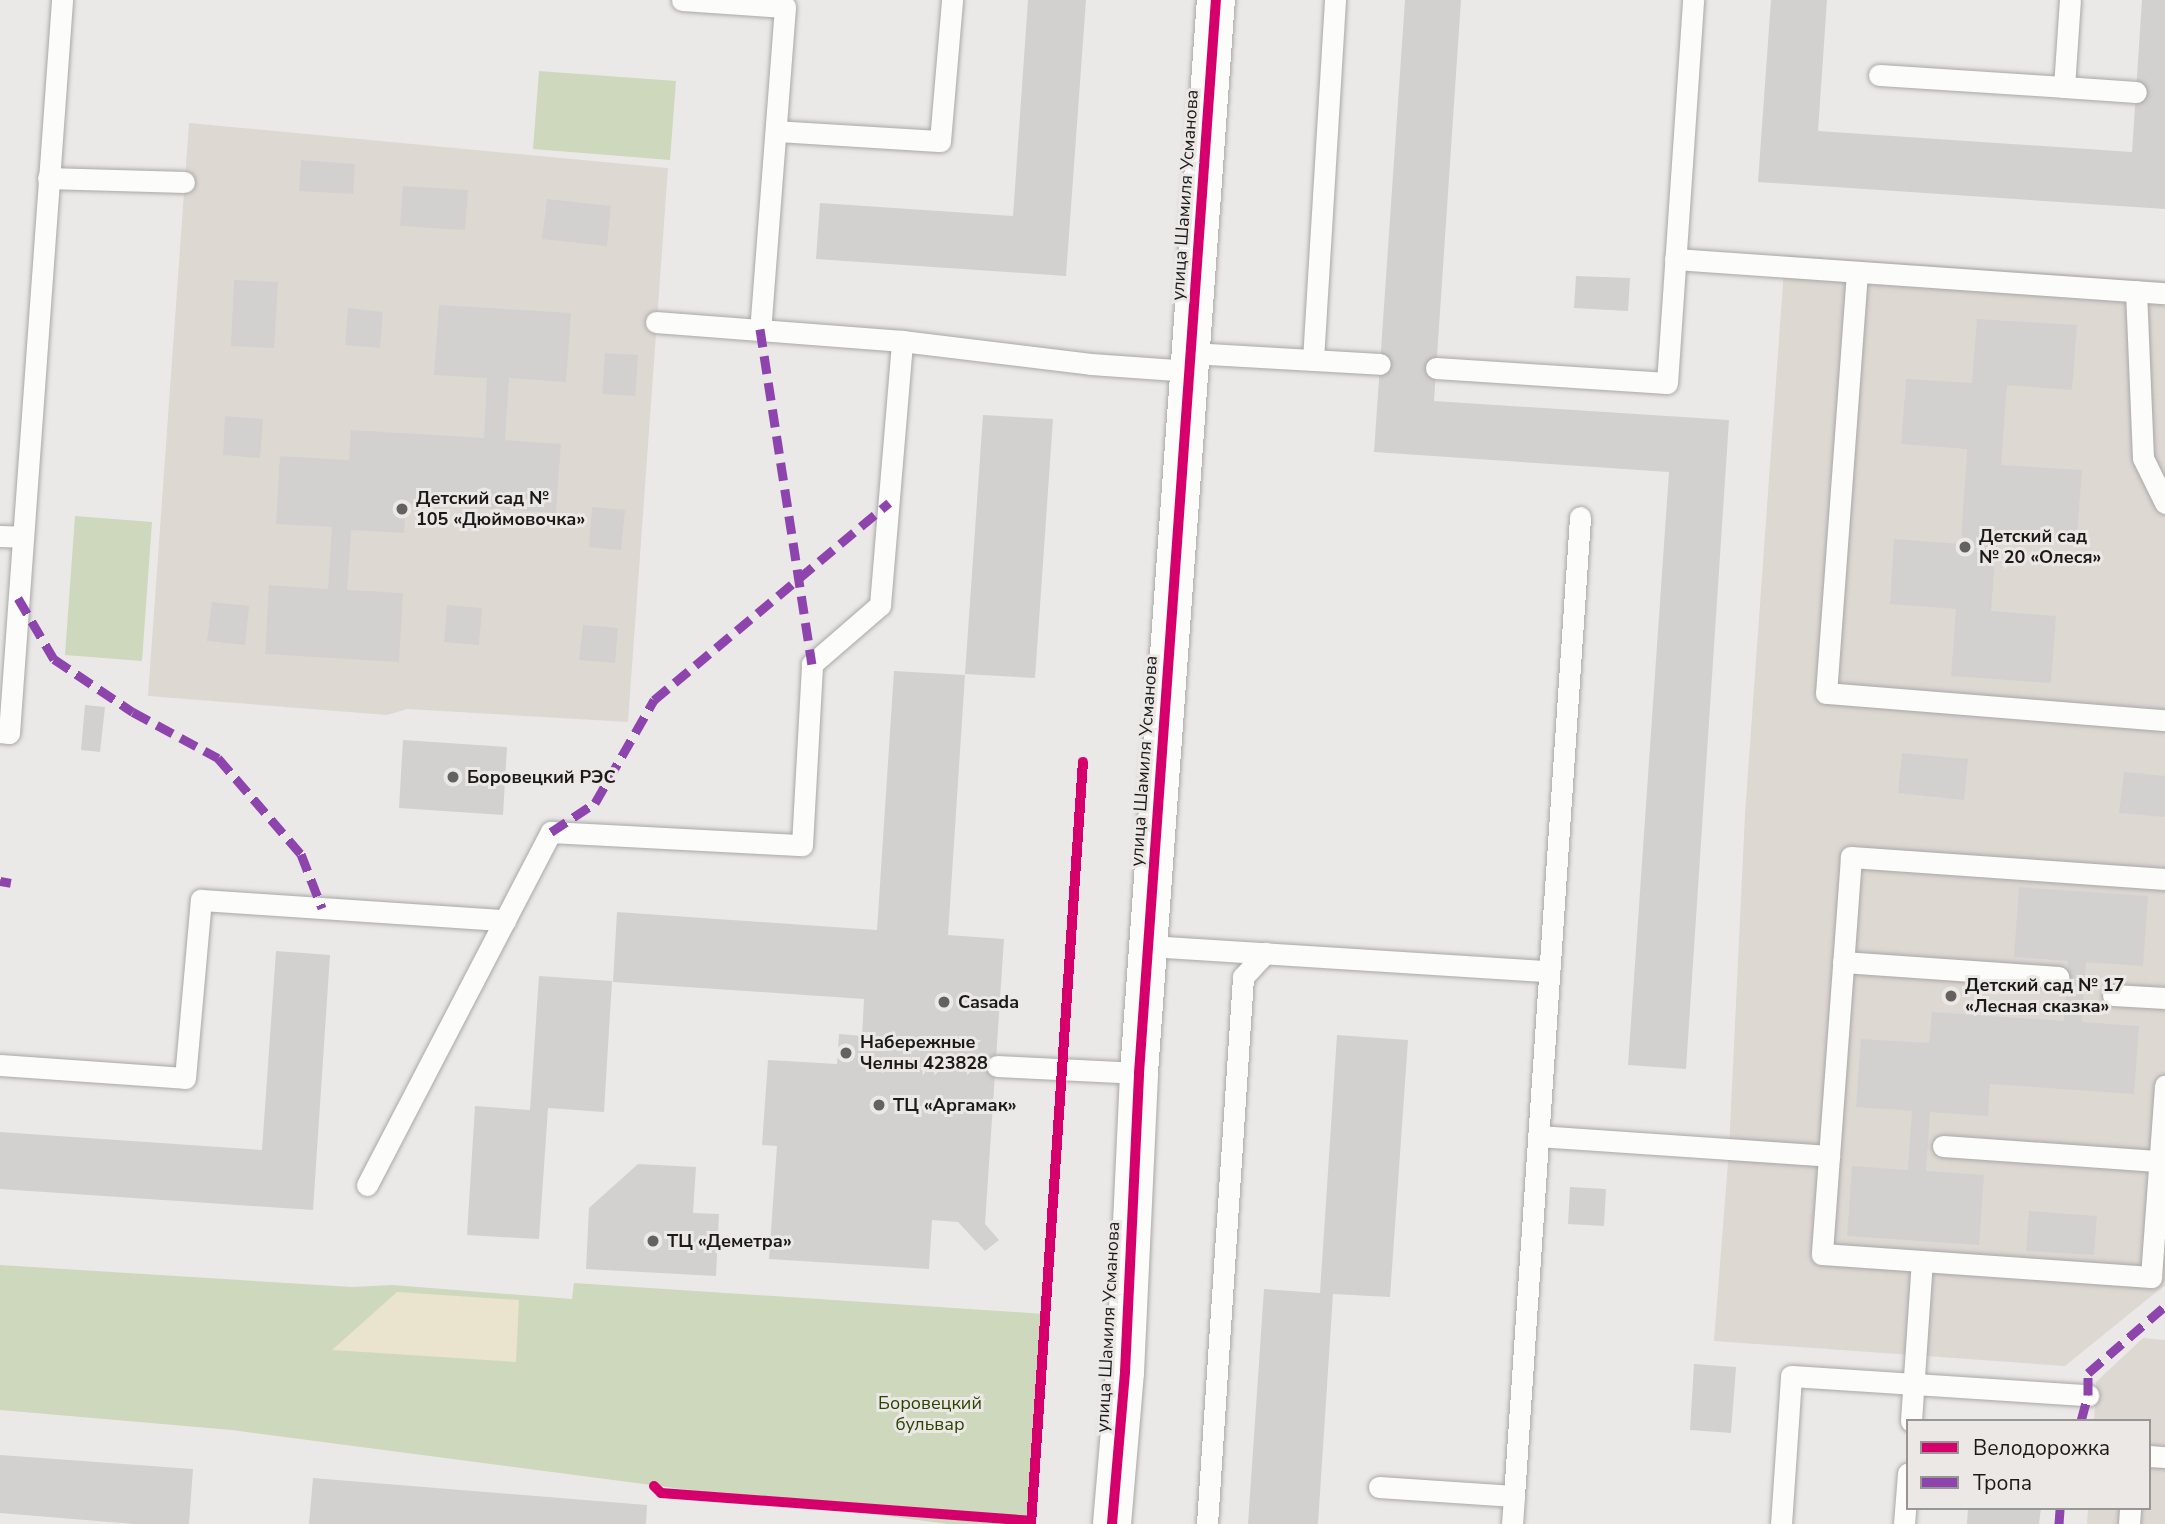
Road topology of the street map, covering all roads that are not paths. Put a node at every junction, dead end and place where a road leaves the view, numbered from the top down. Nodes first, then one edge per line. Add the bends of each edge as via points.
1 (61, 0) edge
2 (682, 0) edge
3 (952, 0) edge
4 (1216, 0) edge
5 (1335, 0) edge
6 (1693, 0) edge
7 (2070, 0) edge
8 (1879, 75) dead end
9 (2064, 87) junction
10 (2136, 92) dead end
11 (776, 131) junction
12 (48, 178) junction
13 (184, 182) dead end
14 (1675, 259) junction
15 (1857, 272) junction
16 (2136, 291) junction
17 (2165, 293) edge
18 (656, 322) dead end
19 (760, 329) junction
20 (902, 341) junction
21 (1313, 360) junction
22 (1190, 362) junction
23 (1380, 364) dead end
24 (1436, 368) dead end
25 (2165, 503) edge
26 (1580, 517) dead end
27 (0, 536) edge
28 (23, 537) junction
29 (2165, 720) edge
30 (0, 732) edge
31 (2165, 879) edge
32 (505, 920) junction
33 (1148, 946) junction
34 (1265, 953) junction
35 (1843, 962) junction
36 (1549, 971) junction
37 (2058, 977) dead end
38 (2113, 995) dead end
39 (2165, 998) edge
40 (0, 1065) edge
41 (997, 1066) dead end
42 (1139, 1073) junction
43 (2165, 1086) edge
44 (1538, 1136) junction
45 (1943, 1146) dead end
46 (1829, 1156) junction
47 (2160, 1161) junction
48 (367, 1185) dead end
49 (1922, 1261) junction
50 (1914, 1384) junction
51 (2088, 1395) dead end
52 (1911, 1419) edge
53 (1379, 1488) dead end
54 (1514, 1496) junction
55 (1906, 1498) edge
56 (1112, 1524) edge
57 (1207, 1524) edge
58 (1512, 1524) edge
59 (1781, 1524) edge
60 (1904, 1524) edge

1 - 12 lane
2 - 11 lane via 785,7
3 - 11 lane via 940,141
4 - 22 street, улица Шамиля Усманова
5 - 21 lane
6 - 14 lane
7 - 9 lane
8 - 9 lane
9 - 10 lane
11 - 19 lane
12 - 13 lane
12 - 28 lane
14 - 15 lane
14 - 24 lane via 1667,383
15 - 16 lane
15 - 29 lane via 1826,693
16 - 17 lane
16 - 25 lane via 2143,458
18 - 19 lane
19 - 20 lane
20 - 22 lane via 1091,364
20 - 32 lane via 880,604 812,664 802,845 551,832
21 - 22 lane
21 - 23 lane
22 - 33 street, улица Шамиля Усманова
26 - 36 lane
27 - 28 lane
28 - 30 lane via 9,733
31 - 35 lane via 1851,858
32 - 40 lane via 201,900 185,1077
32 - 48 lane
33 - 34 lane
33 - 42 street, улица Шамиля Усманова
34 - 36 lane
34 - 57 lane via 1243,977
35 - 37 lane
35 - 46 lane
36 - 44 lane
38 - 39 lane
41 - 42 lane
42 - 56 street, улица Шамиля Усманова via 1125,1372
43 - 47 lane
44 - 46 lane
44 - 54 lane
45 - 47 lane
46 - 49 lane via 1822,1254
47 - 49 lane via 2151,1277
49 - 50 lane
50 - 51 lane
50 - 52 lane
50 - 59 lane via 1791,1376
53 - 54 lane
54 - 58 lane
55 - 60 lane

